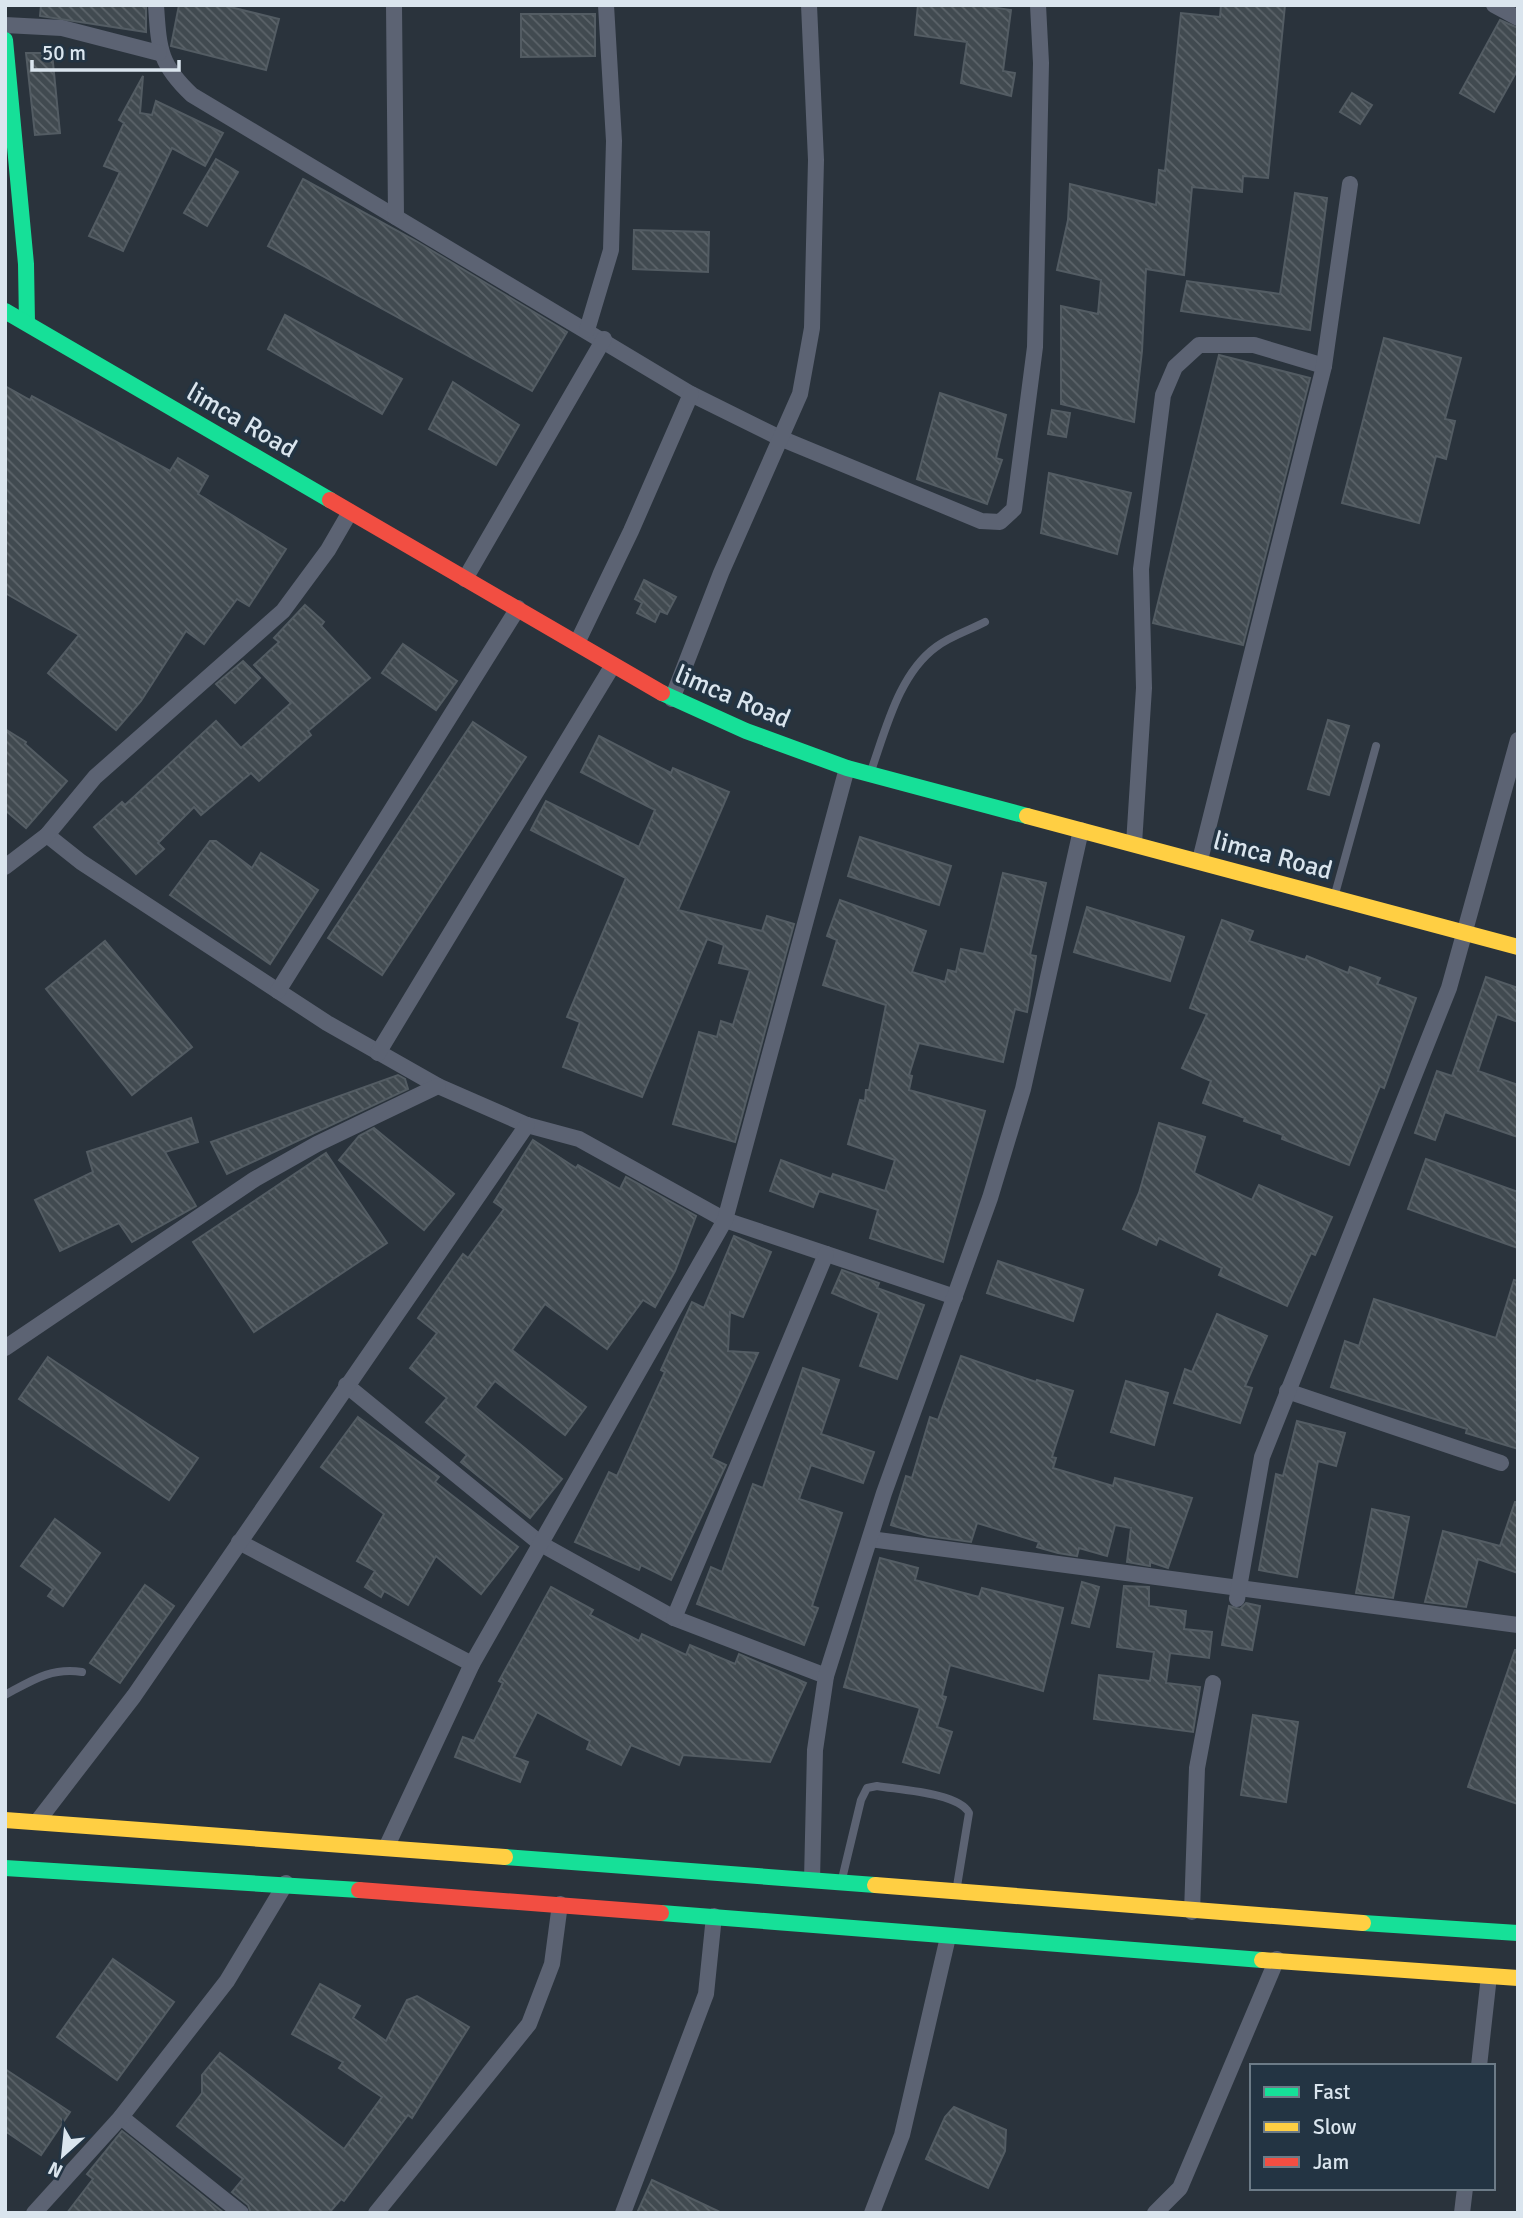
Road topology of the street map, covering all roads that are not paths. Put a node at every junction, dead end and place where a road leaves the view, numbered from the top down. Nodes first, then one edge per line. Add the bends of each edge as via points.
1 (156, 5) edge
2 (394, 5) edge
3 (606, 5) edge
4 (808, 5) edge
5 (1038, 5) edge
6 (1494, 5) edge
7 (1518, 18) edge
8 (5, 25) edge
9 (5, 40) edge
10 (159, 53) junction
11 (1350, 184) dead end
12 (396, 217) junction
13 (5, 311) edge
14 (27, 323) junction
15 (587, 330) junction
16 (604, 340) junction
17 (1324, 366) junction
18 (691, 394) junction
19 (780, 438) junction
20 (350, 512) junction
21 (465, 579) junction
22 (518, 608) junction
23 (985, 622) dead end
24 (577, 643) junction
25 (613, 665) junction
26 (672, 699) junction
27 (1518, 740) edge
28 (1376, 746) dead end
29 (847, 768) junction
30 (870, 774) junction
31 (1081, 830) junction
32 (47, 835) junction
33 (1134, 844) junction
34 (1200, 860) junction
35 (5, 867) edge
36 (1334, 897) junction
37 (1467, 933) junction
38 (1518, 947) edge
39 (278, 991) junction
40 (378, 1053) junction
41 (438, 1086) junction
42 (527, 1125) junction
43 (725, 1220) junction
44 (827, 1254) junction
45 (955, 1297) junction
46 (5, 1348) edge
47 (346, 1385) junction
48 (1287, 1391) junction
49 (1501, 1463) dead end
50 (870, 1539) junction
51 (239, 1542) junction
52 (541, 1544) junction
53 (1238, 1592) junction
54 (674, 1618) junction
55 (1518, 1625) edge
56 (472, 1664) junction
57 (82, 1672) dead end
58 (826, 1676) junction
59 (1213, 1683) dead end
60 (5, 1695) edge
61 (5, 1820) edge
62 (37, 1822) junction
63 (386, 1848) junction
64 (5, 1868) edge
65 (812, 1880) junction
66 (286, 1883) junction
67 (841, 1883) junction
68 (956, 1892) junction
69 (560, 1904) junction
70 (1192, 1912) junction
71 (714, 1916) junction
72 (1518, 1933) edge
73 (948, 1937) junction
74 (1277, 1959) junction
75 (1489, 1976) junction
76 (1518, 1978) edge
77 (1479, 2064) edge
78 (121, 2117) junction
79 (1465, 2190) edge
80 (34, 2213) edge
81 (242, 2213) edge
82 (376, 2213) edge
83 (623, 2213) edge
84 (872, 2213) edge
85 (1155, 2213) edge
86 (1462, 2213) edge

1 - 10 street
2 - 12 street
3 - 15 street via 614,141 611,250
4 - 19 street via 816,160 812,328 800,394
5 - 19 street via 1041,63 1035,347 1014,509 1000,522 981,522
6 - 7 street
8 - 10 street via 62,28
9 - 14 main road via 26,264
10 - 12 street via 172,76 192,95
11 - 17 street
12 - 15 street
13 - 14 main road, limca Road
14 - 20 main road, limca Road
15 - 16 street
16 - 18 street
16 - 21 street
17 - 33 street via 1254,345 1199,345 1175,367 1163,395 1141,569 1144,688
17 - 34 street
18 - 19 street
18 - 24 street
19 - 26 street
20 - 21 main road, limca Road
20 - 32 street via 283,611 95,776
21 - 22 main road, limca Road
22 - 24 main road, limca Road
22 - 39 street
23 - 30 lane via 936,647 921,663 895,705
24 - 25 main road, limca Road
25 - 26 main road, limca Road
25 - 40 street
26 - 29 main road, limca Road
27 - 37 street
28 - 36 lane
29 - 30 main road, limca Road
29 - 43 street
30 - 31 main road, limca Road
31 - 33 main road, limca Road
31 - 45 street via 1023,1089
32 - 35 street
32 - 39 street
33 - 34 main road, limca Road
34 - 36 main road, limca Road
36 - 37 main road, limca Road
37 - 38 main road, limca Road
37 - 48 street via 1450,988
39 - 40 street
40 - 41 street
41 - 42 street
41 - 46 street via 255,1179
42 - 43 street via 579,1139
42 - 47 street
43 - 44 street
43 - 52 street
44 - 45 street
44 - 54 street
45 - 50 street
47 - 51 street
47 - 52 street
48 - 49 street
48 - 53 street via 1262,1457
50 - 53 street
50 - 58 street
51 - 56 street
51 - 62 street via 134,1696
52 - 54 street
52 - 56 street
53 - 55 street
54 - 58 street
56 - 63 street
57 - 60 lane via 43,1674
58 - 65 street via 815,1750
59 - 70 street via 1198,1768
61 - 62 main road
62 - 63 main road
63 - 65 main road
64 - 66 main road
65 - 67 main road
66 - 69 main road
66 - 78 street via 227,1981
67 - 68 main road
67 - 68 lane via 861,1801 867,1788 877,1786 951,1798 965,1805 969,1813
68 - 70 main road
69 - 71 main road
69 - 82 street via 552,1964 529,2024
70 - 72 main road
71 - 73 main road
71 - 83 street via 706,1994
73 - 74 main road
73 - 84 street via 902,2135
74 - 75 main road
74 - 85 street via 1180,2188
75 - 76 main road
75 - 77 street
78 - 80 street
78 - 81 street
79 - 86 street

